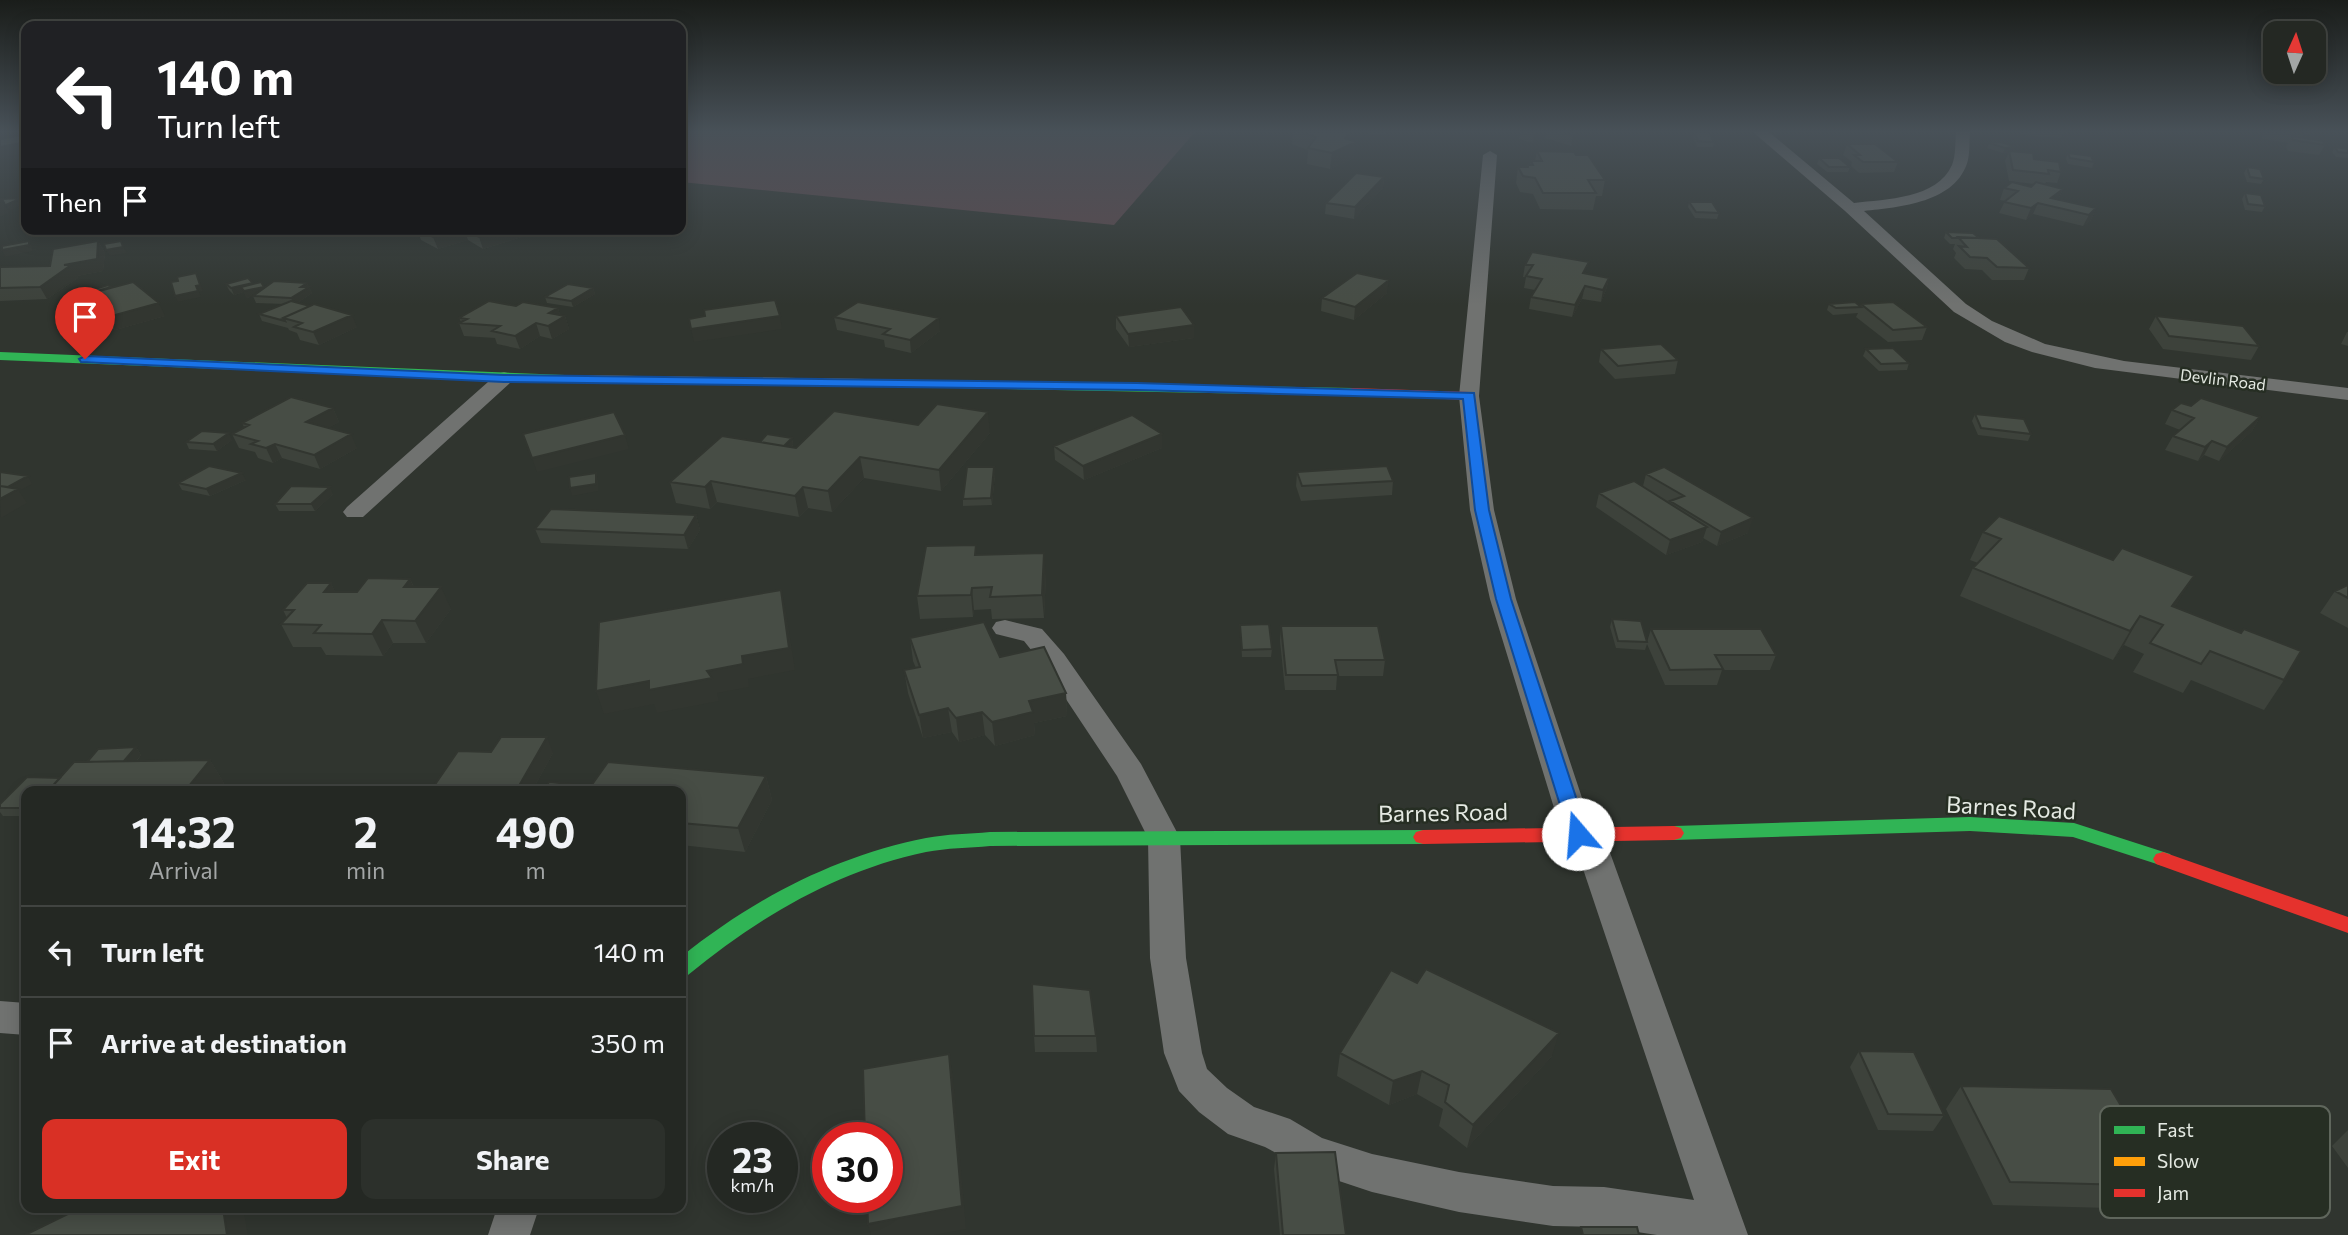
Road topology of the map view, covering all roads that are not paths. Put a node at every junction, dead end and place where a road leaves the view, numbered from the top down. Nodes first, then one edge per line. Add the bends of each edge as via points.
1 (1489, 190) edge
2 (1829, 190) edge
3 (1931, 190) edge
4 (1851, 208) junction
5 (0, 356) edge
6 (504, 379) junction
7 (2348, 394) edge
8 (1469, 396) junction
9 (355, 512) dead end
10 (1005, 628) dead end
11 (1583, 835) junction
12 (1164, 838) junction
13 (2348, 925) edge
14 (686, 965) edge
15 (0, 1017) edge
16 (21, 1019) edge
17 (516, 1213) edge
18 (1724, 1229) edge
19 (509, 1235) edge

1 - 8 street
2 - 4 street, Devlin Road
3 - 4 street via 1908,199
4 - 7 street, Devlin Road via 1975,319 2032,347 2099,363
5 - 6 street
6 - 8 street via 1137,386
6 - 9 street
8 - 11 street via 1482,510 1503,599
10 - 12 street via 1033,635 1054,660 1130,772
11 - 12 street, Barnes Road
11 - 13 street, Barnes Road via 1970,824 2074,830
11 - 18 street
12 - 14 street, Barnes Road via 990,839 926,845 853,866 797,889 737,925
12 - 18 street via 1168,958 1183,1052 1192,1079 1242,1121 1276,1132 1312,1153 1372,1173 1458,1192 1553,1206 1604,1207
15 - 16 street
17 - 19 street

